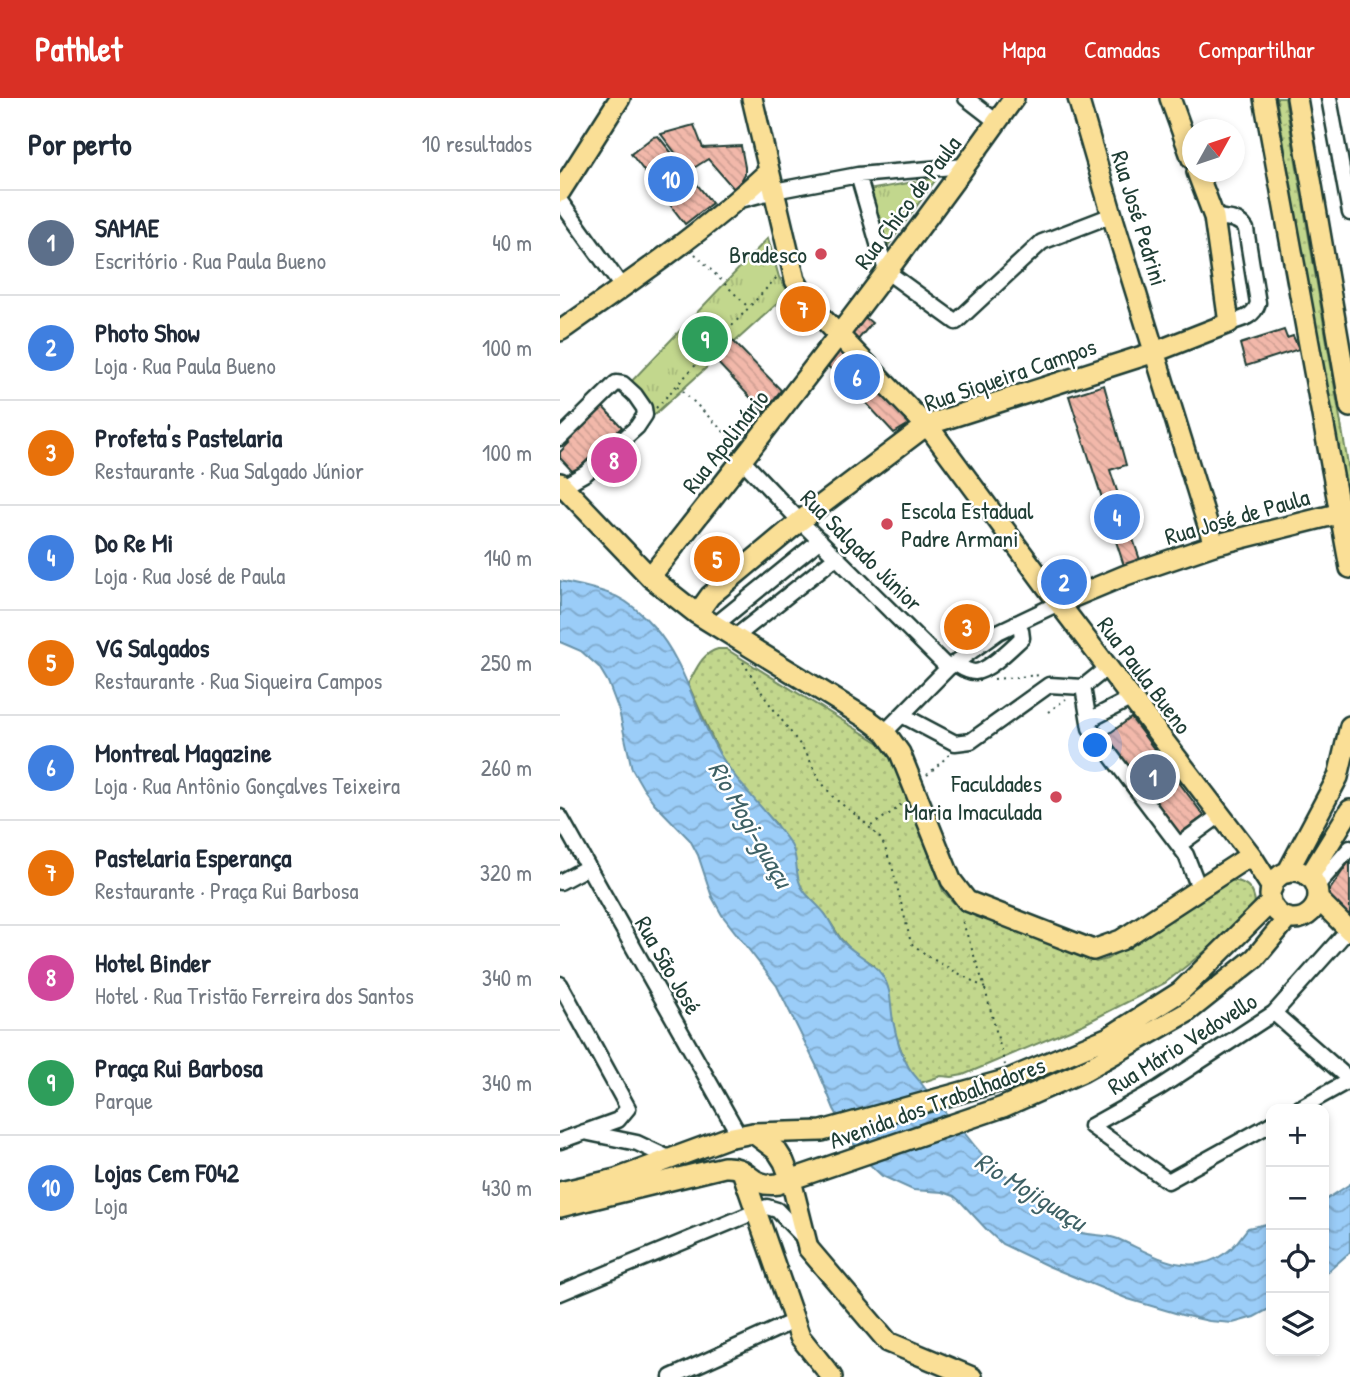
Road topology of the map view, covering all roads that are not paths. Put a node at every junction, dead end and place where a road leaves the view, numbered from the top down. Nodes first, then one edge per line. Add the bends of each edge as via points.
1 (620, 98) edge
2 (752, 98) edge
3 (966, 98) edge
4 (1014, 98) edge
5 (1078, 98) edge
6 (1170, 98) edge
7 (1264, 98) edge
8 (1297, 98) edge
9 (1329, 98) edge
10 (997, 122) junction
11 (1182, 131) edge
12 (965, 166) junction
13 (769, 171) junction
14 (858, 175) junction
15 (1201, 182) edge
16 (774, 191) junction
17 (560, 192) edge
18 (560, 201) edge
19 (736, 202) junction
20 (1350, 213) edge
21 (1112, 215) junction
22 (1214, 217) junction
23 (886, 271) junction
24 (622, 288) junction
25 (1229, 323) junction
26 (560, 331) edge
27 (838, 335) junction
28 (1155, 352) junction
29 (1350, 407) edge
30 (927, 425) junction
31 (562, 433) edge
32 (744, 458) junction
33 (561, 486) edge
34 (1345, 510) edge
35 (800, 521) junction
36 (820, 540) junction
37 (1214, 545) junction
38 (836, 556) junction
39 (1350, 568) edge
40 (650, 577) junction
41 (1059, 603) junction
42 (696, 614) junction
43 (1016, 623) junction
44 (714, 626) junction
45 (734, 638) junction
46 (951, 665) junction
47 (1108, 667) junction
48 (1077, 686) junction
49 (1132, 698) junction
50 (902, 715) junction
51 (1089, 720) junction
52 (1350, 726) edge
53 (885, 732) junction
54 (1350, 810) edge
55 (1220, 815) junction
56 (560, 817) edge
57 (1179, 845) junction
58 (1350, 848) edge
59 (1251, 856) junction
60 (588, 867) junction
61 (1287, 873) junction
62 (560, 882) edge
63 (1314, 887) junction
64 (1199, 890) junction
65 (1271, 895) junction
66 (1296, 918) junction
67 (1347, 929) edge
68 (560, 984) edge
69 (1274, 1013) junction
70 (1350, 1080) edge
71 (1307, 1104) edge
72 (1266, 1127) edge
73 (584, 1132) junction
74 (746, 1134) junction
75 (560, 1142) edge
76 (669, 1158) junction
77 (743, 1171) junction
78 (791, 1180) junction
79 (562, 1195) edge
80 (755, 1211) junction
81 (806, 1239) junction
82 (560, 1293) edge
83 (794, 1321) junction
84 (671, 1377) edge
85 (832, 1377) edge
86 (972, 1377) edge

1 - 17 main road
2 - 13 main road, Rua Paula Bueno
3 - 10 street
4 - 10 main road, Rua Chico de Paula
5 - 21 main road, Rua José Pedrini
6 - 11 main road
7 - 34 main road
8 - 29 main road
9 - 20 street
10 - 12 main road, Rua Chico de Paula
12 - 14 street
12 - 23 main road, Rua Chico de Paula
13 - 16 main road, Rua Paula Bueno
13 - 19 main road
14 - 16 street
14 - 23 street
15 - 22 main road
16 - 19 street
16 - 27 main road, Rua Paula Bueno via 795,280 808,303
18 - 24 street
19 - 24 main road
21 - 23 street via 1042,242 956,322
21 - 28 main road, Rua José Pedrini
22 - 25 main road
22 - 25 street via 1236,220 1246,229 1258,303 1250,316
23 - 27 main road, Rua Chico de Paula
24 - 26 main road
25 - 28 main road, Rua Siqueira Campos
27 - 30 main road, Rua Paula Bueno
27 - 32 main road, Rua Apolinário
28 - 30 main road, Rua Siqueira Campos
28 - 37 main road, Rua José Pedrini
30 - 35 main road, Rua Siqueira Campos
30 - 41 main road, Rua Paula Bueno
31 - 33 street via 616,383 628,387 644,408 637,427 586,473
32 - 35 street, Rua Salgado Júnior
32 - 40 main road, Rua Apolinário
33 - 40 main road
34 - 37 main road, Rua José de Paula
34 - 39 main road
35 - 36 street, Rua Salgado Júnior
35 - 42 main road, Rua Siqueira Campos via 710,596
36 - 38 street, Rua Salgado Júnior
36 - 44 street
37 - 41 main road, Rua José de Paula
38 - 45 street
38 - 46 street, Rua Salgado Júnior
40 - 42 main road
41 - 43 street
41 - 47 main road, Rua Paula Bueno
42 - 44 main road
43 - 46 street
43 - 46 street via 1022,638 993,662 977,672
44 - 45 main road
45 - 53 main road
46 - 50 street
47 - 48 street
47 - 49 main road, Rua Paula Bueno
48 - 50 street via 1048,686 971,741 955,743
48 - 51 street
49 - 51 street
49 - 55 main road, Rua Paula Bueno
50 - 53 street
51 - 57 street via 1090,728
52 - 61 main road via 1338,777
53 - 64 main road via 900,753 951,880 967,901 1093,950 1121,940
54 - 63 main road
55 - 57 street
55 - 59 main road, Rua Paula Bueno
56 - 60 street, Rua São José
57 - 64 street
58 - 63 street
59 - 64 main road
59 - 65 main road, Rua Paula Bueno
60 - 62 street
60 - 74 street, Rua São José
61 - 63 main road via 1302,873
61 - 65 main road via 1280,876
63 - 66 main road via 1311,913
63 - 67 main road
65 - 66 main road, Rua Paula Bueno via 1280,915
65 - 74 main road, Avenida dos Trabalhadores via 1180,992 1109,1037 1009,1079 834,1128
66 - 67 main road
66 - 78 main road, Avenida dos Trabalhadores via 1186,1013 1082,1072 1003,1107
67 - 69 street, Rua Mário Vedovello
68 - 73 street via 628,1108 618,1120
69 - 70 street
69 - 72 street, Rua Mário Vedovello via 1091,1126 1168,1181
70 - 71 street
73 - 75 street
73 - 76 street via 637,1143
74 - 76 main road, Avenida dos Trabalhadores
74 - 78 main road via 776,1151
76 - 79 main road, Avenida dos Trabalhadores
77 - 78 main road, Avenida dos Trabalhadores via 761,1185
77 - 79 main road, Avenida dos Trabalhadores via 723,1167
77 - 80 main road
78 - 81 main road
80 - 81 street via 776,1210
80 - 82 street
80 - 83 main road
81 - 86 main road via 808,1248 888,1342
83 - 84 street
83 - 85 main road via 800,1337

